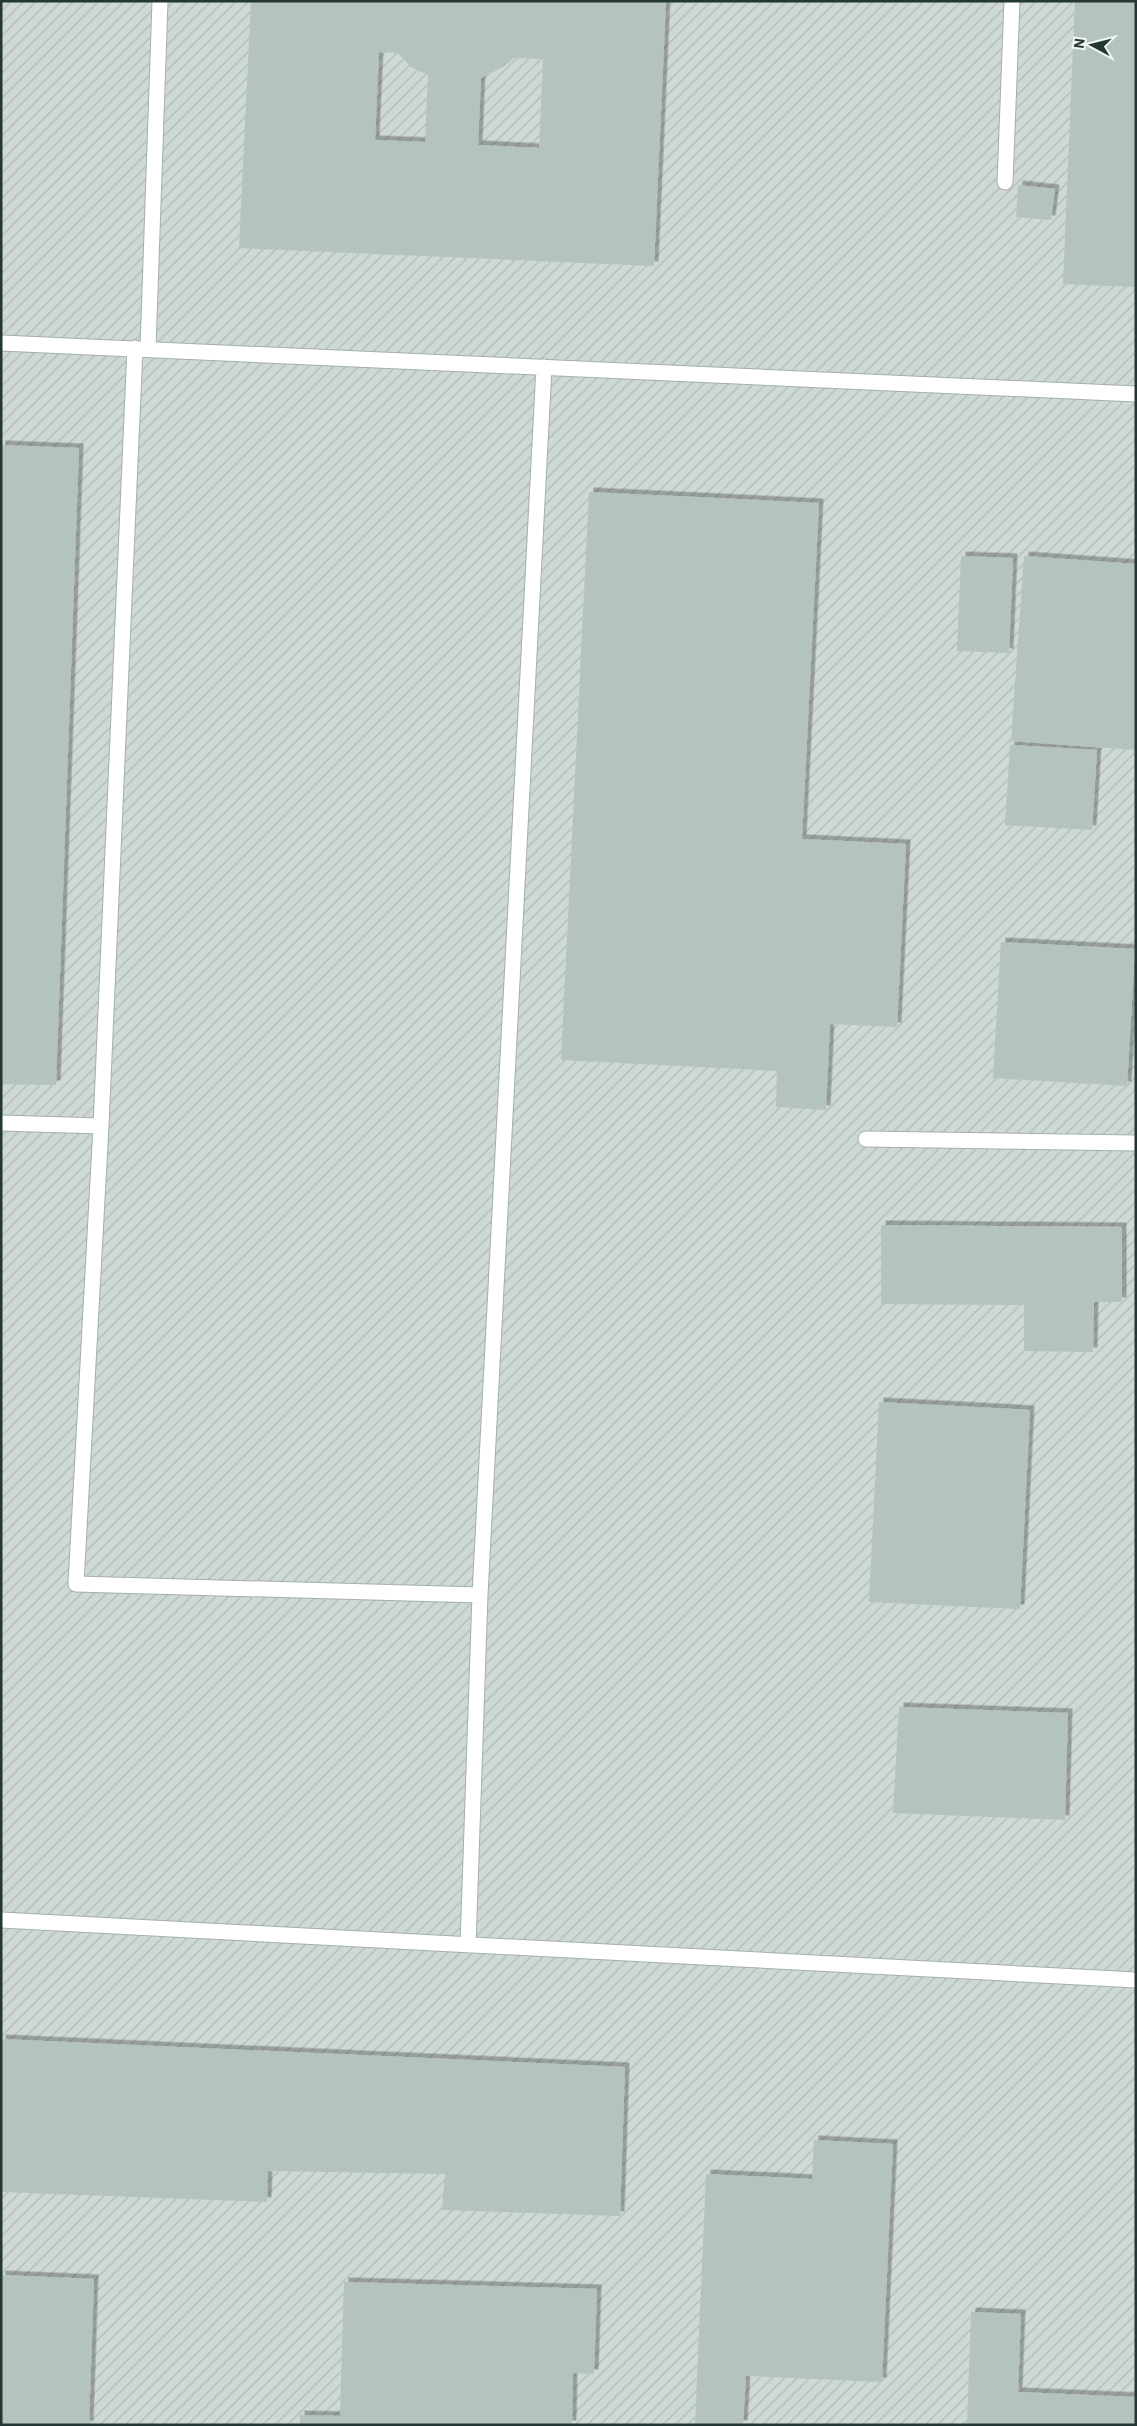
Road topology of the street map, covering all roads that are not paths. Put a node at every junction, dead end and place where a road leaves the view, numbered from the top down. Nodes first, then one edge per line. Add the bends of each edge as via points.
1 (160, 1) edge
2 (1012, 1) edge
3 (1004, 182) dead end
4 (1, 342) edge
5 (141, 348) junction
6 (544, 367) junction
7 (1136, 394) edge
8 (1, 1123) edge
9 (101, 1126) junction
10 (866, 1139) dead end
11 (1136, 1143) edge
12 (480, 1595) junction
13 (1, 1920) edge
14 (468, 1945) junction
15 (1136, 1980) edge

1 - 5 lane
2 - 3 lane
4 - 5 lane
5 - 6 lane
5 - 9 lane
6 - 7 lane
6 - 12 lane
8 - 9 lane
9 - 12 lane via 76,1584
10 - 11 lane
12 - 14 lane
13 - 14 lane
14 - 15 lane

